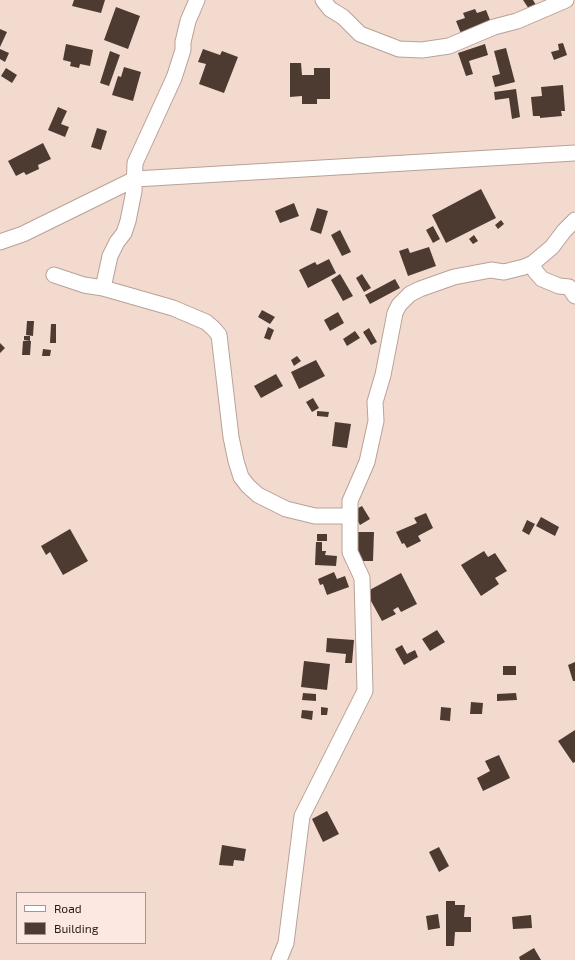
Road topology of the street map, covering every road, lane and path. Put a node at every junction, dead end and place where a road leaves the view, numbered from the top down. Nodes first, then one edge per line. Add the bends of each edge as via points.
1 (197, 0) edge
2 (323, 0) edge
3 (566, 0) edge
4 (575, 153) edge
5 (135, 178) junction
6 (575, 220) edge
7 (0, 242) edge
8 (533, 263) junction
9 (54, 275) dead end
10 (103, 288) junction
11 (575, 296) edge
12 (349, 516) junction
13 (279, 960) edge

1 - 5 street via 188,21 183,50 174,78 135,163
2 - 3 street via 360,34 399,49 422,50 449,46
4 - 5 street
5 - 7 street via 23,234
5 - 10 street via 128,221 110,256
6 - 8 street via 552,247
8 - 11 street via 535,271 542,279 569,287
8 - 12 street via 504,272 491,270 454,277 410,294 399,305 375,402 376,421 367,462 350,501
9 - 10 street
10 - 12 street via 173,308 214,328 219,335 236,461 241,477 248,486 258,495 286,509 315,516
12 - 13 street via 350,552 362,578 366,691 302,816 286,943

